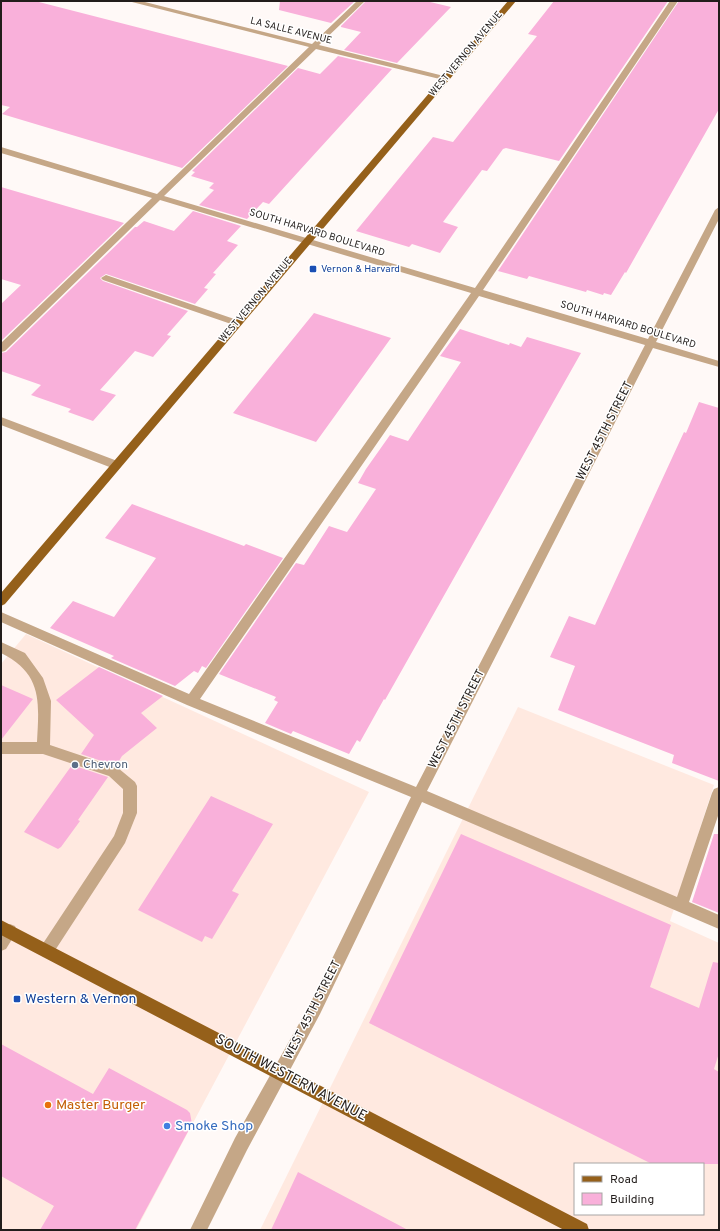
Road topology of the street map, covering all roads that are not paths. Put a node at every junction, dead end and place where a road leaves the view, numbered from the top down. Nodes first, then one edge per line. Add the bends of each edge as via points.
1 (132, 1) edge
2 (361, 1) edge
3 (512, 1) edge
4 (674, 1) edge
5 (314, 47) junction
6 (445, 79) junction
7 (1, 150) edge
8 (158, 197) junction
9 (719, 210) edge
10 (306, 241) junction
11 (106, 278) dead end
12 (477, 292) junction
13 (237, 323) junction
14 (651, 344) junction
15 (1, 349) edge
16 (719, 364) edge
17 (1, 421) edge
18 (116, 465) junction
19 (1, 601) edge
20 (1, 617) edge
21 (1, 647) edge
22 (191, 701) junction
23 (43, 748) junction
24 (2, 750) edge
25 (719, 793) edge
26 (419, 794) junction
27 (681, 906) junction
28 (719, 922) edge
29 (6, 929) edge
30 (1, 944) edge
31 (47, 950) junction
32 (281, 1073) junction
33 (198, 1230) edge
34 (581, 1230) edge

1 - 5 street, LA SALLE AVENUE
2 - 5 street
3 - 6 main road, WEST VERNON AVENUE
4 - 12 street
5 - 6 street, LA SALLE AVENUE
5 - 8 street
6 - 10 main road, WEST VERNON AVENUE
7 - 8 street, SOUTH HARVARD BOULEVARD
8 - 10 street, SOUTH HARVARD BOULEVARD
8 - 15 street
9 - 14 street, WEST 45TH STREET
10 - 12 street, SOUTH HARVARD BOULEVARD
10 - 13 main road, WEST VERNON AVENUE
11 - 13 street
12 - 14 street, SOUTH HARVARD BOULEVARD
12 - 22 street
13 - 18 main road, WEST VERNON AVENUE
14 - 16 street, SOUTH HARVARD BOULEVARD
14 - 26 street, WEST 45TH STREET
17 - 18 street
18 - 19 main road, WEST VERNON AVENUE
20 - 22 street
21 - 23 street via 20,657 37,678 45,701
22 - 26 street
23 - 24 street
23 - 31 street via 113,772 130,786 130,813 120,838
25 - 27 street
26 - 27 street
26 - 32 street, WEST 45TH STREET via 315,1009
27 - 28 street
29 - 30 street
29 - 31 main road, SOUTH WESTERN AVENUE
31 - 32 main road, SOUTH WESTERN AVENUE
32 - 33 street, WEST 45TH STREET via 241,1144
32 - 34 main road, SOUTH WESTERN AVENUE

